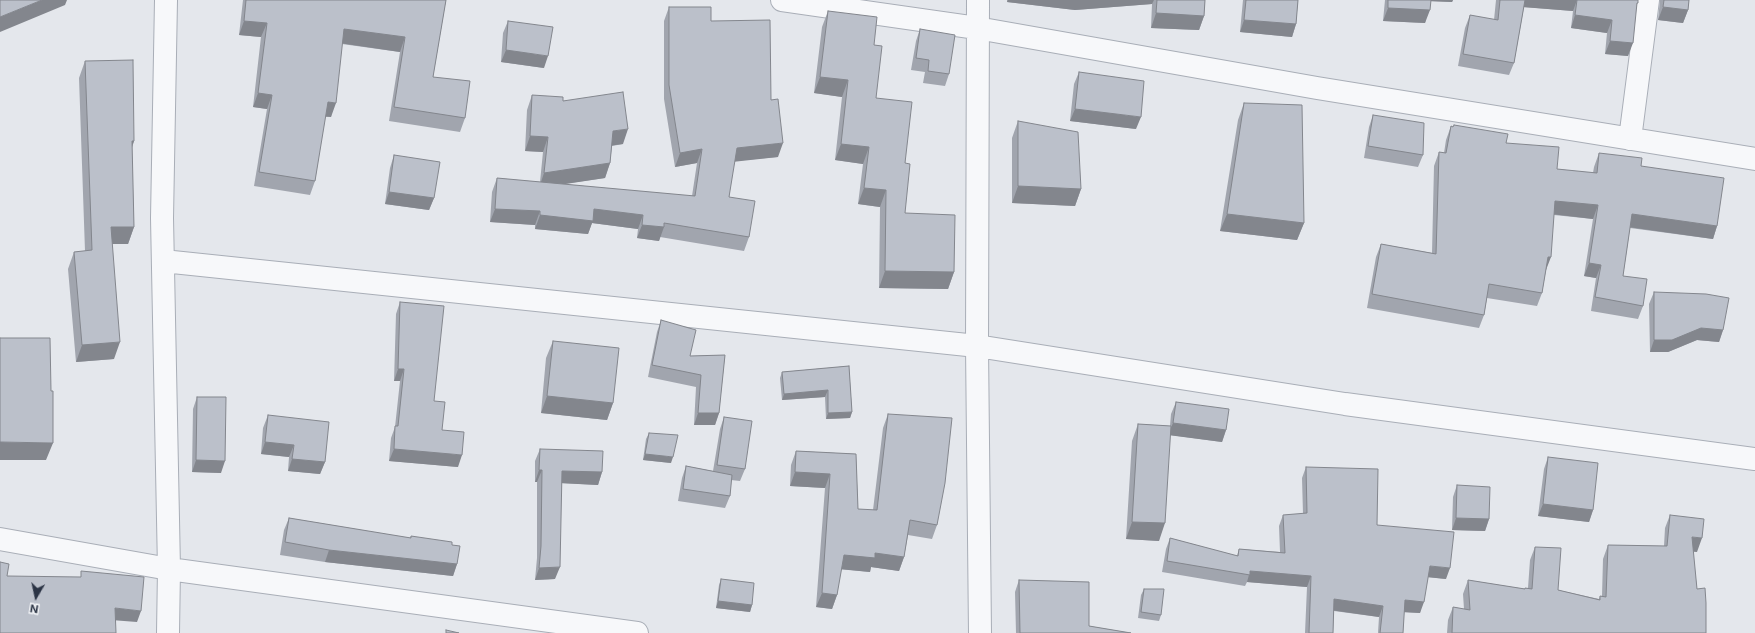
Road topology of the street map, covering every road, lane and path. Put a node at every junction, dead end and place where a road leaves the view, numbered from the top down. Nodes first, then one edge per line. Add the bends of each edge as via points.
1 (166, 0) edge
2 (782, 0) edge
3 (978, 0) edge
4 (1648, 0) edge
5 (977, 28) junction
6 (1630, 139) junction
7 (1755, 159) edge
8 (163, 261) junction
9 (976, 346) junction
10 (1755, 459) edge
11 (0, 539) edge
12 (169, 569) junction
13 (168, 633) edge
14 (637, 633) edge
15 (980, 633) edge

1 - 8 street
2 - 5 street
3 - 5 street
4 - 6 street
5 - 6 street via 1317,88
5 - 9 street
6 - 7 street
8 - 9 street
8 - 12 street
9 - 10 street via 1345,404
9 - 15 street
11 - 12 street
12 - 13 street
12 - 14 street

